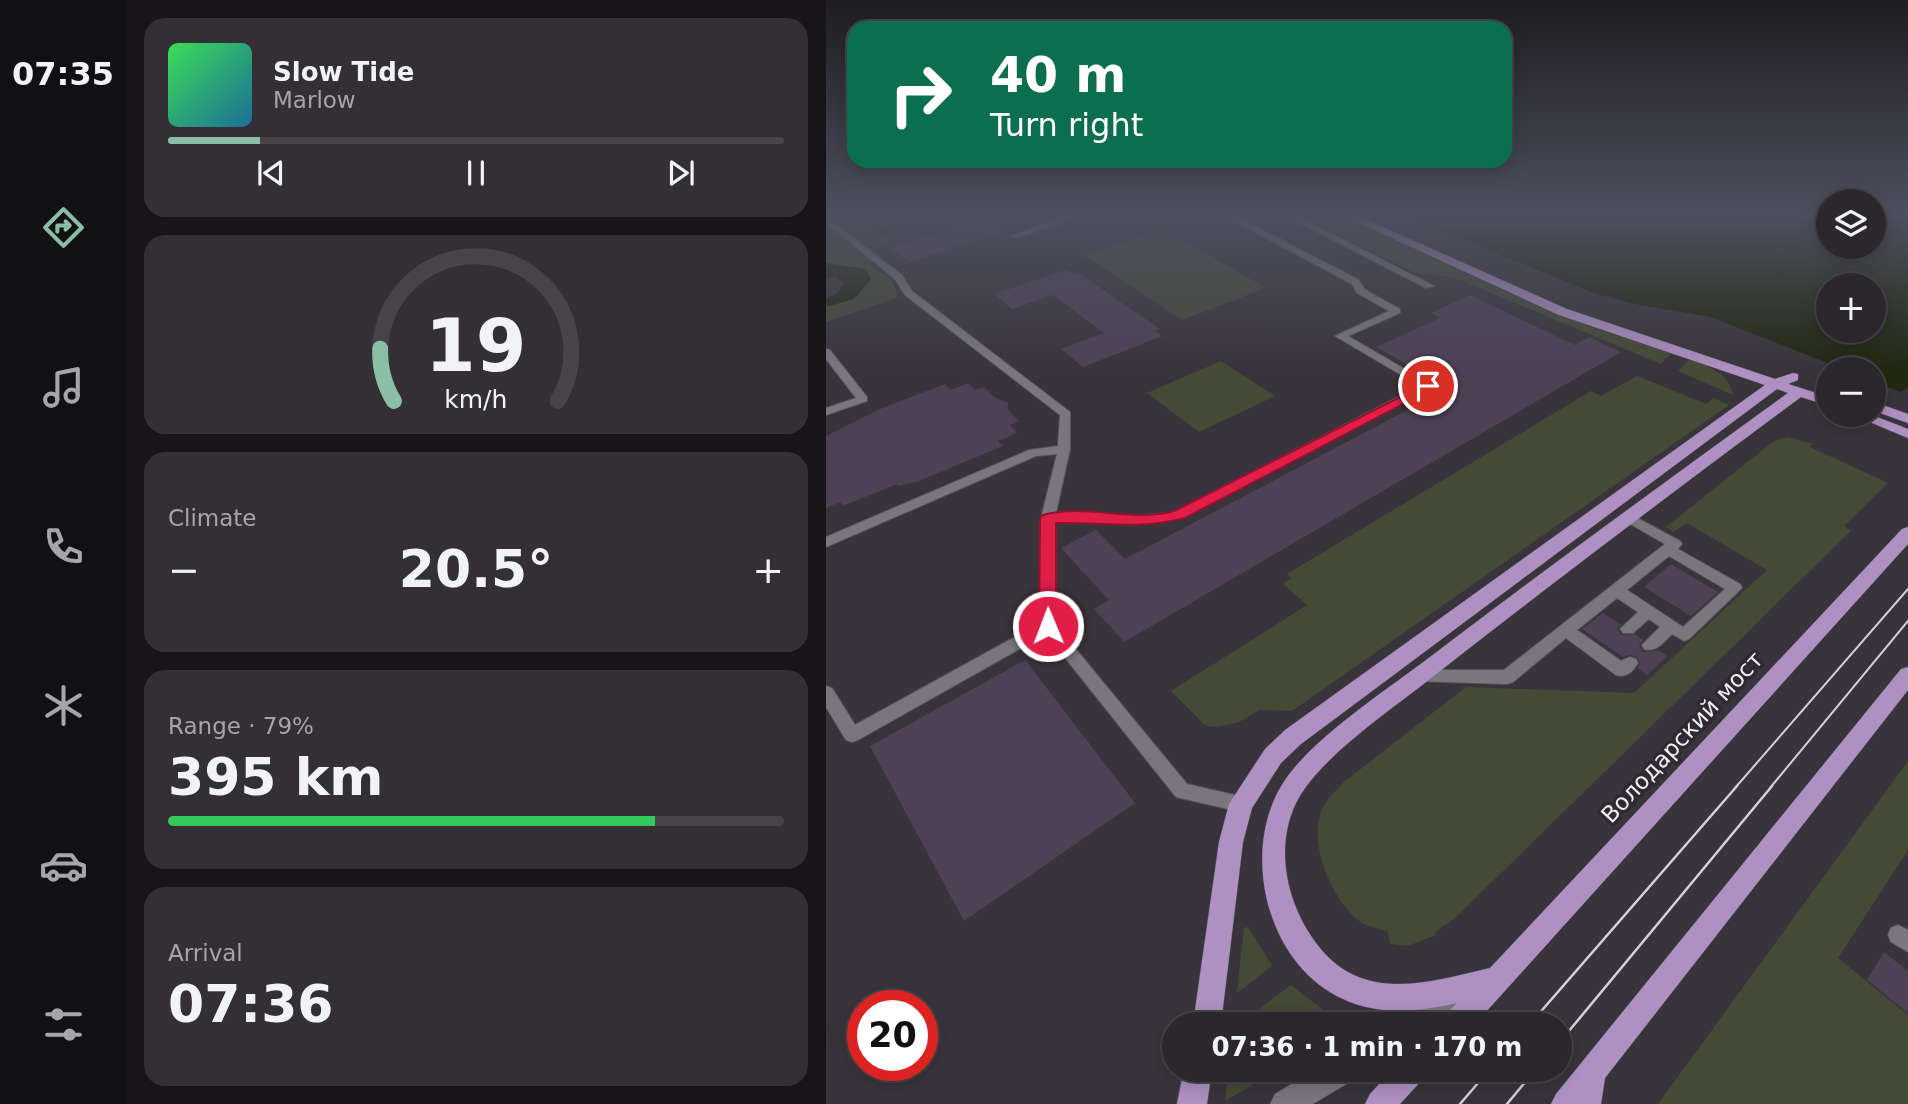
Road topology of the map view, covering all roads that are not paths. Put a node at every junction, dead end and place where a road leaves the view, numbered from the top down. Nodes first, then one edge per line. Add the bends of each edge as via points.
1 (887, 268) edge
2 (1332, 268) edge
3 (1388, 268) edge
4 (1464, 268) edge
5 (1483, 268) edge
6 (1429, 286) dead end
7 (826, 352) edge
8 (1790, 384) junction
9 (1816, 387) edge
10 (1816, 396) edge
11 (1886, 411) edge
12 (826, 412) edge
13 (1908, 419) edge
14 (1886, 425) edge
15 (1908, 434) edge
16 (1064, 449) junction
17 (1048, 518) junction
18 (1630, 518) junction
19 (1908, 533) edge
20 (826, 542) edge
21 (1668, 549) junction
22 (1617, 590) junction
23 (1649, 611) junction
24 (1048, 626) junction
25 (1671, 626) junction
26 (1628, 629) dead end
27 (1566, 630) junction
28 (1650, 645) dead end
29 (1630, 663) dead end
30 (1908, 675) edge
31 (1419, 676) junction
32 (826, 693) edge
33 (1241, 804) junction
34 (1498, 979) junction
35 (1209, 1012) edge
36 (1442, 1012) edge
37 (1467, 1012) edge
38 (1592, 1070) junction
39 (1196, 1082) edge
40 (1323, 1082) edge
41 (1401, 1082) edge
42 (1192, 1104) edge
43 (1285, 1104) edge
44 (1380, 1104) edge
45 (1566, 1104) edge
46 (1586, 1104) edge

1 - 16 lane via 908,293 1066,414
2 - 17 lane via 1356,282 1360,291 1397,311 1340,336 1428,386 1180,514 1138,522
3 - 6 lane
4 - 8 main road via 1563,312
5 - 8 main road
7 - 12 lane via 863,398
8 - 9 main road
8 - 10 main road
8 - 18 main road
8 - 33 main road via 1293,737 1273,756
11 - 13 main road
14 - 15 main road
16 - 17 lane
16 - 20 lane via 1028,455
17 - 24 lane
18 - 21 lane via 1675,544
18 - 31 main road
19 - 34 main road, Володарский мост
21 - 22 lane
21 - 25 lane via 1735,588 1684,635
22 - 23 lane
22 - 27 lane
23 - 25 lane
23 - 26 lane
24 - 32 lane via 852,735
24 - 33 lane via 1182,790
25 - 28 lane
27 - 29 lane via 1603,650 1622,670
27 - 31 lane via 1507,677
30 - 38 main road
31 - 34 main road via 1319,756 1284,802 1273,867 1280,906 1303,948 1328,978 1370,998 1422,997
33 - 35 main road via 1231,842
34 - 36 street
34 - 37 main road, Володарский мост
38 - 45 main road
38 - 46 main road
39 - 42 main road
40 - 43 street
41 - 44 main road

